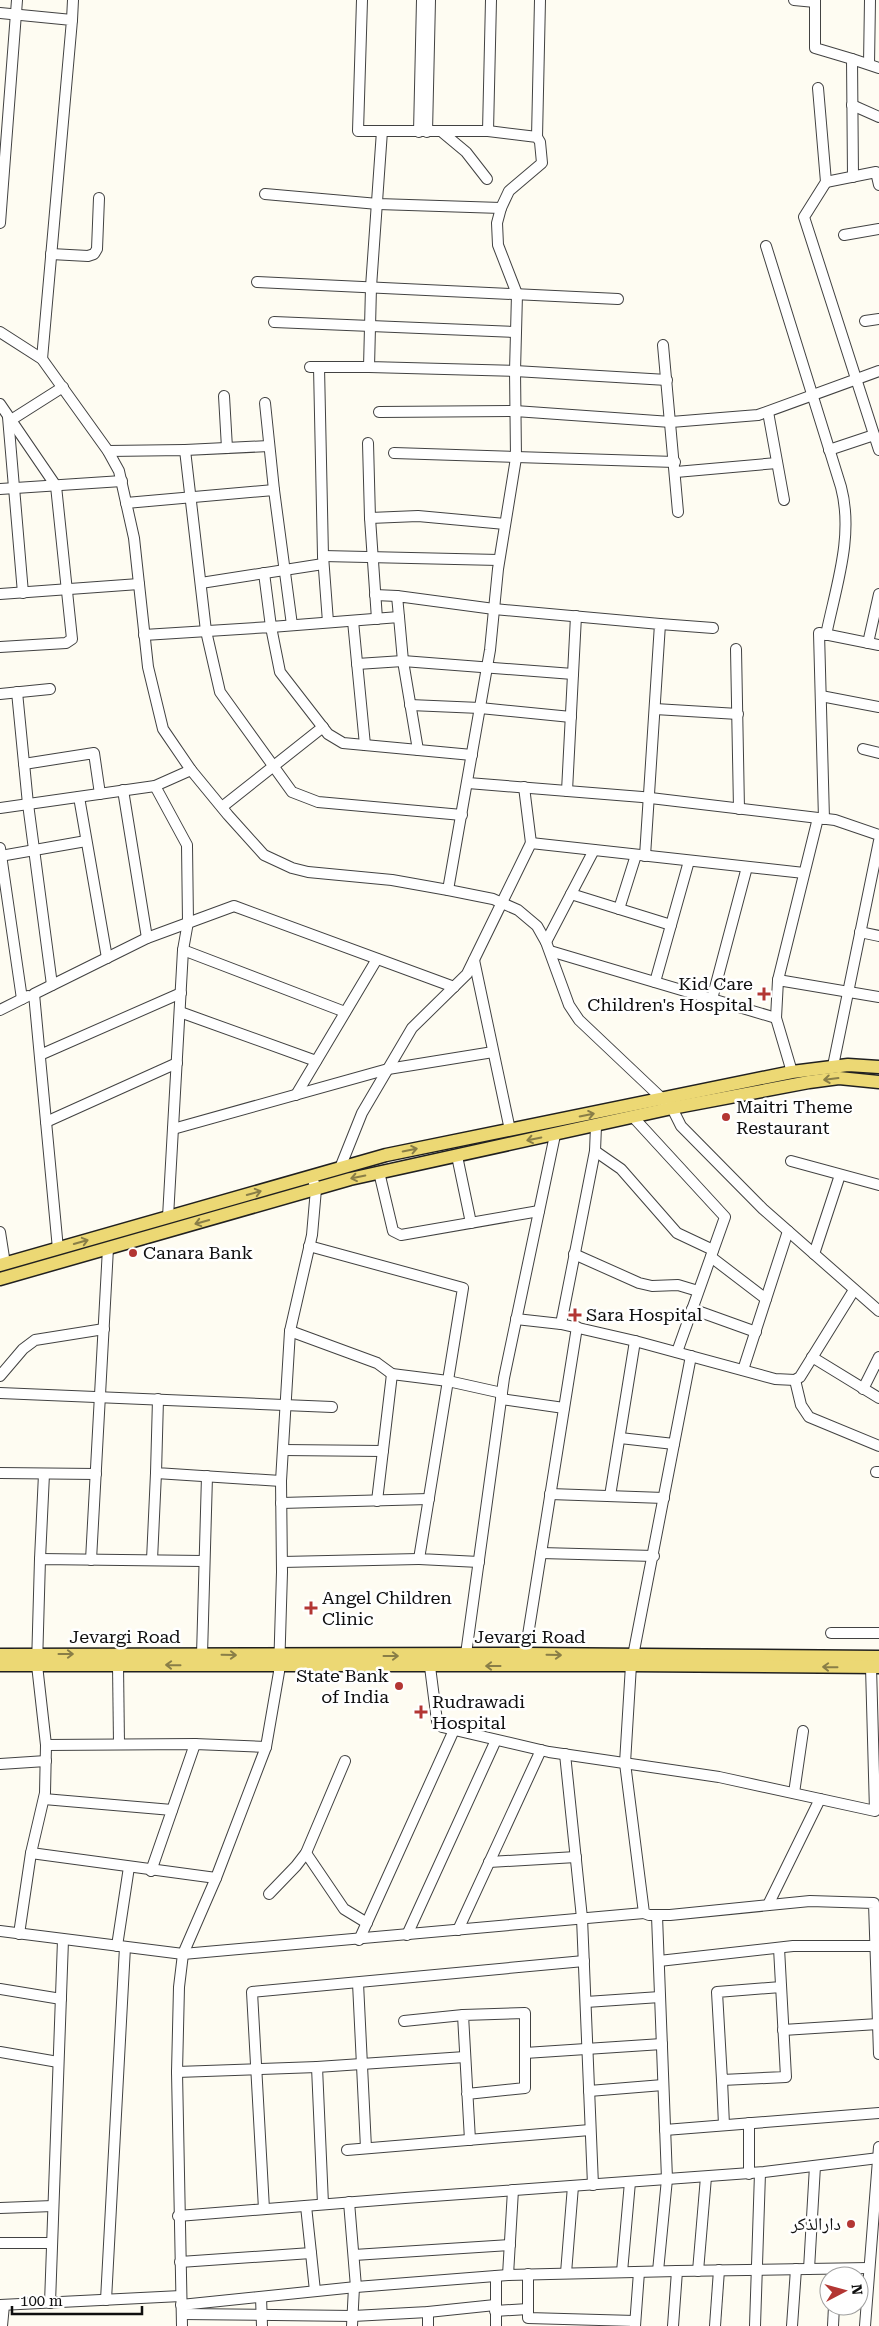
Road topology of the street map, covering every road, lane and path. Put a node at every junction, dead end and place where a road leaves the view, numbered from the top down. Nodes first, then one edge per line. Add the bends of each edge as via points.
1 (17, 0) edge
2 (73, 0) edge
3 (362, 0) edge
4 (422, 0) edge
5 (430, 0) edge
6 (491, 0) edge
7 (540, 0) edge
8 (794, 0) edge
9 (870, 0) edge
10 (815, 1) edge
11 (0, 14) edge
12 (16, 15) junction
13 (72, 20) junction
14 (874, 34) edge
15 (852, 59) junction
16 (869, 64) junction
17 (879, 68) edge
18 (818, 88) dead end
19 (852, 105) junction
20 (879, 117) edge
21 (382, 131) junction
22 (488, 131) junction
23 (423, 132) junction
24 (442, 132) junction
25 (537, 137) junction
26 (853, 177) junction
27 (487, 179) dead end
28 (826, 182) junction
29 (879, 185) edge
30 (266, 194) dead end
31 (99, 198) dead end
32 (378, 204) junction
33 (500, 208) junction
34 (0, 223) edge
35 (879, 229) edge
36 (844, 235) dead end
37 (766, 246) dead end
38 (51, 254) junction
39 (257, 282) dead end
40 (371, 287) junction
41 (517, 294) junction
42 (618, 299) dead end
43 (879, 319) edge
44 (865, 321) dead end
45 (274, 322) dead end
46 (370, 328) junction
47 (0, 332) edge
48 (515, 332) junction
49 (663, 345) dead end
50 (44, 362) junction
51 (369, 367) junction
52 (515, 371) junction
53 (879, 371) edge
54 (667, 380) junction
55 (856, 380) junction
56 (61, 384) junction
57 (224, 396) dead end
58 (811, 396) junction
59 (265, 403) dead end
60 (0, 404) edge
61 (516, 411) junction
62 (379, 412) dead end
63 (768, 412) junction
64 (9, 419) junction
65 (671, 422) junction
66 (874, 435) junction
67 (368, 443) dead end
68 (5, 445) edge
69 (269, 446) junction
70 (228, 448) junction
71 (185, 450) junction
72 (829, 450) junction
73 (879, 450) edge
74 (108, 451) junction
75 (394, 453) dead end
76 (516, 458) junction
77 (778, 464) junction
78 (675, 467) junction
79 (122, 481) junction
80 (56, 486) junction
81 (14, 488) junction
82 (0, 490) edge
83 (274, 490) junction
84 (190, 496) junction
85 (784, 500) dead end
86 (126, 503) junction
87 (678, 512) dead end
88 (370, 518) junction
89 (505, 524) junction
90 (373, 557) junction
91 (323, 560) junction
92 (499, 560) junction
93 (285, 570) junction
94 (264, 573) junction
95 (201, 583) junction
96 (139, 584) junction
97 (68, 589) junction
98 (23, 593) junction
99 (0, 594) edge
100 (879, 594) edge
101 (374, 596) junction
102 (397, 596) junction
103 (494, 609) junction
104 (576, 616) junction
105 (399, 617) junction
106 (377, 619) junction
107 (352, 620) junction
108 (328, 622) junction
109 (660, 624) junction
110 (292, 625) junction
111 (270, 627) junction
112 (713, 628) dead end
113 (206, 631) junction
114 (144, 635) junction
115 (826, 635) junction
116 (868, 643) junction
117 (879, 645) edge
118 (0, 647) edge
119 (736, 649) dead end
120 (403, 660) junction
121 (357, 664) junction
122 (487, 667) junction
123 (573, 674) junction
124 (50, 690) dead end
125 (17, 692) junction
126 (0, 694) edge
127 (820, 696) junction
128 (410, 705) junction
129 (879, 707) edge
130 (480, 708) junction
131 (655, 710) junction
132 (738, 714) junction
133 (571, 717) junction
134 (323, 727) junction
135 (366, 745) junction
136 (862, 749) dead end
137 (418, 750) junction
138 (879, 753) edge
139 (472, 755) junction
140 (24, 764) junction
141 (274, 766) junction
142 (191, 770) junction
143 (468, 783) junction
144 (155, 786) junction
145 (524, 788) junction
146 (123, 790) junction
147 (567, 791) junction
148 (100, 794) junction
149 (78, 797) junction
150 (650, 798) junction
151 (28, 804) junction
152 (222, 807) junction
153 (0, 808) edge
154 (739, 809) junction
155 (462, 815) junction
156 (821, 818) junction
157 (879, 835) edge
158 (86, 841) junction
159 (879, 841) edge
160 (531, 843) junction
161 (34, 850) junction
162 (594, 850) junction
163 (0, 853) edge
164 (640, 855) junction
165 (689, 861) junction
166 (748, 867) junction
167 (804, 874) junction
168 (448, 890) junction
169 (874, 890) edge
170 (571, 894) junction
171 (502, 903) junction
172 (619, 909) junction
173 (188, 922) junction
174 (671, 925) junction
175 (860, 932) junction
176 (879, 936) edge
177 (147, 938) junction
178 (548, 946) junction
179 (184, 950) junction
180 (106, 958) junction
181 (376, 959) junction
182 (474, 960) junction
183 (778, 980) junction
184 (655, 982) junction
185 (52, 985) junction
186 (454, 987) junction
187 (848, 991) junction
188 (181, 993) junction
189 (34, 994) junction
190 (879, 997) edge
191 (712, 998) junction
192 (22, 999) junction
193 (0, 1010) edge
194 (180, 1012) junction
195 (345, 1012) junction
196 (776, 1018) junction
197 (493, 1052) junction
198 (40, 1055) junction
199 (316, 1061) junction
200 (177, 1063) junction
201 (832, 1066) junction
202 (879, 1067) edge
203 (388, 1069) junction
204 (792, 1072) junction
205 (879, 1082) edge
206 (296, 1095) junction
207 (660, 1097) junction
208 (672, 1108) junction
209 (634, 1118) junction
210 (46, 1122) junction
211 (596, 1126) junction
212 (173, 1129) junction
213 (510, 1130) junction
214 (556, 1135) junction
215 (594, 1151) junction
216 (457, 1156) junction
217 (791, 1161) dead end
218 (340, 1168) junction
219 (379, 1172) junction
220 (840, 1175) junction
221 (312, 1176) junction
222 (879, 1185) edge
223 (316, 1189) junction
224 (539, 1211) junction
225 (168, 1217) junction
226 (470, 1223) junction
227 (788, 1231) junction
228 (0, 1232) edge
229 (309, 1246) junction
230 (108, 1248) junction
231 (58, 1249) junction
232 (712, 1253) junction
233 (574, 1254) junction
234 (814, 1254) junction
235 (3, 1265) edge
236 (0, 1279) edge
237 (854, 1290) junction
238 (698, 1291) junction
239 (766, 1299) junction
240 (692, 1309) junction
241 (879, 1312) edge
242 (516, 1319) junction
243 (561, 1324) junction
244 (577, 1328) junction
245 (104, 1329) junction
246 (290, 1331) junction
247 (756, 1332) junction
248 (636, 1341) junction
249 (677, 1352) junction
250 (691, 1356) junction
251 (812, 1357) junction
252 (879, 1357) edge
253 (744, 1370) junction
254 (392, 1374) junction
255 (0, 1376) edge
256 (795, 1380) junction
257 (448, 1381) junction
258 (863, 1389) junction
259 (0, 1393) edge
260 (501, 1396) junction
261 (100, 1397) junction
262 (879, 1398) edge
263 (158, 1399) junction
264 (285, 1406) junction
265 (332, 1407) dead end
266 (564, 1408) junction
267 (620, 1438) junction
268 (674, 1444) junction
269 (879, 1446) edge
270 (283, 1450) junction
271 (383, 1451) junction
272 (0, 1473) edge
273 (156, 1473) junction
274 (44, 1474) junction
275 (96, 1474) junction
276 (207, 1476) junction
277 (281, 1481) junction
278 (550, 1494) junction
279 (610, 1496) junction
280 (664, 1498) junction
281 (377, 1500) junction
282 (429, 1500) junction
283 (281, 1503) junction
284 (541, 1553) junction
285 (654, 1556) junction
286 (40, 1559) junction
287 (419, 1559) junction
288 (92, 1560) junction
289 (152, 1560) junction
290 (203, 1561) junction
291 (282, 1562) junction
292 (479, 1562) junction
293 (831, 1633) dead end
294 (879, 1633) edge
295 (466, 1654) junction
296 (525, 1654) junction
297 (0, 1655) edge
298 (202, 1655) junction
299 (37, 1659) junction
300 (632, 1660) junction
301 (279, 1661) junction
302 (429, 1661) junction
303 (876, 1664) edge
304 (0, 1665) edge
305 (118, 1665) junction
306 (454, 1730) junction
307 (803, 1731) dead end
308 (496, 1740) junction
309 (119, 1744) junction
310 (195, 1744) junction
311 (46, 1745) junction
312 (266, 1746) junction
313 (541, 1750) junction
314 (565, 1754) junction
315 (877, 1754) edge
316 (46, 1761) junction
317 (344, 1761) dead end
318 (625, 1763) junction
319 (0, 1764) edge
320 (794, 1793) junction
321 (820, 1798) junction
322 (44, 1799) junction
323 (172, 1810) junction
324 (877, 1812) edge
325 (31, 1853) junction
326 (306, 1853) junction
327 (576, 1857) junction
328 (489, 1862) junction
329 (129, 1867) junction
330 (151, 1871) junction
331 (216, 1878) junction
332 (268, 1894) dead end
333 (768, 1905) junction
334 (644, 1913) junction
335 (657, 1916) junction
336 (582, 1918) junction
337 (877, 1921) edge
338 (367, 1923) junction
339 (458, 1930) junction
340 (0, 1931) edge
341 (19, 1934) junction
342 (407, 1935) junction
343 (63, 1940) junction
344 (359, 1940) junction
345 (121, 1946) junction
346 (875, 1946) junction
347 (779, 1948) junction
348 (183, 1954) junction
349 (659, 1960) junction
350 (584, 1961) junction
351 (358, 1983) junction
352 (781, 1987) junction
353 (0, 1989) edge
354 (878, 1993) edge
355 (660, 1997) junction
356 (61, 1999) junction
357 (586, 2002) junction
358 (463, 2015) junction
359 (404, 2021) dead end
360 (878, 2024) edge
361 (783, 2030) junction
362 (662, 2044) junction
363 (587, 2049) junction
364 (0, 2052) edge
365 (525, 2053) junction
366 (879, 2054) edge
367 (465, 2057) junction
368 (58, 2062) junction
369 (361, 2065) junction
370 (317, 2067) junction
371 (256, 2068) junction
372 (177, 2072) junction
373 (722, 2080) junction
374 (663, 2085) junction
375 (589, 2091) junction
376 (467, 2094) junction
377 (879, 2113) edge
378 (749, 2123) junction
379 (724, 2125) junction
380 (590, 2130) junction
381 (665, 2130) junction
382 (470, 2140) junction
383 (879, 2147) edge
384 (366, 2148) junction
385 (347, 2150) dead end
386 (879, 2158) edge
387 (815, 2166) junction
388 (760, 2173) junction
389 (749, 2174) junction
390 (878, 2174) edge
391 (706, 2177) junction
392 (667, 2180) junction
393 (630, 2182) junction
394 (592, 2185) junction
395 (573, 2186) junction
396 (513, 2190) junction
397 (349, 2202) junction
398 (323, 2204) junction
399 (53, 2206) junction
400 (306, 2206) junction
401 (0, 2208) edge
402 (264, 2209) junction
403 (877, 2211) edge
404 (178, 2216) junction
405 (876, 2236) edge
406 (52, 2243) junction
407 (0, 2244) edge
408 (510, 2245) junction
409 (311, 2253) junction
410 (354, 2255) junction
411 (180, 2262) junction
412 (869, 2268) edge
413 (796, 2269) junction
414 (809, 2269) junction
415 (718, 2270) junction
416 (758, 2270) junction
417 (819, 2270) edge
418 (677, 2271) junction
419 (698, 2271) junction
420 (622, 2272) junction
421 (639, 2272) junction
422 (658, 2272) junction
423 (528, 2274) junction
424 (566, 2274) junction
425 (508, 2275) junction
426 (496, 2276) junction
427 (355, 2287) junction
428 (315, 2291) junction
429 (261, 2296) junction
430 (106, 2300) junction
431 (50, 2303) junction
432 (2, 2305) edge
433 (181, 2305) junction
434 (495, 2308) junction
435 (428, 2312) junction
436 (261, 2315) junction
437 (528, 2318) edge
438 (353, 2321) edge
439 (635, 2324) edge
440 (2, 2326) edge
441 (182, 2326) edge
442 (262, 2326) edge
443 (428, 2326) edge
444 (496, 2326) edge
445 (673, 2326) edge
446 (715, 2326) edge
447 (755, 2326) edge
448 (792, 2326) edge

1 - 12 street
2 - 13 street
3 - 21 street via 358,131
4 - 23 street
5 - 23 street
6 - 22 street
7 - 25 street
8 - 10 street
9 - 14 street
10 - 15 street via 815,48
11 - 12 street
12 - 13 street
12 - 34 street
13 - 38 street
14 - 16 street
15 - 16 street
15 - 19 street
16 - 17 street
18 - 28 street
19 - 20 street
19 - 26 street
21 - 23 street
21 - 32 street
22 - 24 street
22 - 25 street
23 - 24 street
24 - 27 street via 466,152
25 - 33 street via 542,163 509,191
26 - 28 street
26 - 29 street via 876,172
28 - 55 street via 804,217
30 - 32 street
31 - 38 street via 97,249 94,254
32 - 33 street
32 - 40 street
33 - 41 street via 498,245
35 - 36 street
37 - 58 street
38 - 50 street
39 - 40 street
40 - 41 street
40 - 46 street
41 - 42 street
41 - 48 street
43 - 44 street
45 - 46 street
46 - 48 street
46 - 51 street
47 - 50 street
48 - 52 street
49 - 54 street
50 - 56 street
51 - 52 street
51 - 91 street via 314,367
52 - 54 street
52 - 61 street
53 - 55 street
54 - 65 street
55 - 58 street
55 - 66 street
56 - 64 street
56 - 74 street
57 - 70 street
58 - 63 street
58 - 72 street
59 - 69 street
60 - 64 street
61 - 62 street
61 - 65 street
61 - 76 street
63 - 65 street
63 - 77 street
64 - 68 street
64 - 80 street
65 - 78 street
66 - 72 street
66 - 73 street
67 - 88 street
68 - 81 street
69 - 70 street
69 - 83 street
70 - 71 street
71 - 74 street
71 - 84 street
72 - 115 street via 844,499 847,528
74 - 79 street
75 - 76 street
76 - 78 street
76 - 89 street
77 - 78 street
77 - 85 street
78 - 87 street
79 - 80 street
79 - 86 street
80 - 81 street
80 - 97 street
81 - 82 street
81 - 98 street
83 - 84 street
83 - 93 street
84 - 86 street
84 - 95 street
86 - 96 street
88 - 89 street via 418,516
88 - 90 street
89 - 92 street
90 - 91 street
90 - 92 street
90 - 101 street
91 - 93 street
91 - 108 street
92 - 103 street
93 - 94 street
93 - 110 street
94 - 95 street
94 - 111 street
95 - 113 street
96 - 97 street
96 - 114 street
97 - 98 street
97 - 118 street via 70,642
98 - 99 street
100 - 116 street
101 - 102 street
101 - 106 street
102 - 103 street
102 - 105 street
103 - 104 street
103 - 122 street
104 - 109 street
104 - 123 street
105 - 106 street
105 - 120 street
106 - 107 street
107 - 108 street
107 - 121 street
108 - 110 street
109 - 112 street
109 - 131 street
110 - 111 street
111 - 113 street
111 - 134 street via 280,672
113 - 114 street
113 - 141 street via 220,692
114 - 142 street via 154,698 163,729
115 - 116 street
115 - 127 street via 819,633
116 - 117 street
119 - 132 street
120 - 121 street
120 - 122 street
120 - 128 street
121 - 135 street
122 - 123 street
122 - 130 street
123 - 133 street
124 - 125 street
125 - 126 street
125 - 140 street
127 - 129 street
127 - 156 street
128 - 130 street
128 - 137 street
130 - 133 street
130 - 139 street
131 - 132 street
131 - 150 street
132 - 154 street
133 - 147 street
134 - 135 street via 343,743
134 - 141 street
135 - 137 street
136 - 138 street
137 - 139 street
139 - 143 street
140 - 148 street via 94,753
140 - 151 street
141 - 152 street
141 - 155 street via 292,792 318,802
142 - 144 street
142 - 152 street
143 - 145 street
143 - 155 street
144 - 146 street
144 - 173 street via 187,845
145 - 147 street
145 - 160 street
146 - 148 street
146 - 177 street
147 - 150 street
148 - 149 street
149 - 151 street
149 - 158 street
150 - 154 street
150 - 164 street
151 - 153 street
151 - 161 street
152 - 168 street via 264,855 292,868
154 - 156 street
155 - 168 street
156 - 157 street
156 - 167 street
158 - 161 street
158 - 180 street
159 - 169 street
160 - 162 street
160 - 171 street
161 - 163 street
161 - 185 street
162 - 164 street
162 - 170 street
163 - 192 street
164 - 165 street
164 - 172 street
165 - 166 street
165 - 174 street
166 - 167 street
166 - 191 street
167 - 183 street
168 - 171 street
169 - 175 street
170 - 172 street
170 - 178 street
171 - 178 street via 518,910 537,926
171 - 182 street
172 - 174 street
173 - 177 street
173 - 179 street
173 - 181 street via 234,906
174 - 184 street
175 - 176 street
175 - 187 street
177 - 180 street
178 - 184 street
178 - 207 street via 569,1005 579,1020
179 - 188 street
179 - 195 street
180 - 185 street
181 - 186 street
181 - 195 street
182 - 186 street via 467,974
182 - 197 street
183 - 187 street
183 - 196 street
184 - 191 street
185 - 189 street
186 - 203 street via 412,1028
187 - 190 street
187 - 201 street
188 - 194 street
188 - 198 street
189 - 192 street
189 - 198 street
191 - 196 street
192 - 193 street
194 - 199 street
194 - 200 street
195 - 199 street
196 - 204 street
197 - 203 street
197 - 213 street
198 - 210 street
199 - 206 street
200 - 210 street
200 - 212 street
201 - 202 main road
201 - 204 main road
203 - 206 street
203 - 218 street via 362,1113
204 - 207 main road
205 -> 208 main road via 839,1078
206 - 212 street
207 - 208 street
213 -> 207 main road
208 - 209 main road
208 - 227 street via 681,1126
209 - 211 main road
209 - 232 street via 725,1217
210 - 231 street
211 - 214 main road
211 - 215 street
212 - 225 street
218 -> 213 main road via 386,1155
214 -> 216 main road
214 - 224 street
215 - 232 street via 621,1169 677,1232
215 - 233 street
216 - 219 main road
216 - 226 street
217 - 220 street
218 - 221 main road
219 -> 223 main road
219 - 226 street via 396,1234
220 - 222 street
220 - 234 street
221 - 223 street
225 -> 221 main road
223 - 229 street
223 -> 230 main road
224 - 226 street
224 - 242 street
231 -> 225 main road
227 - 234 street
227 - 239 street
228 - 235 street
229 - 246 street
229 - 257 street via 463,1288
230 - 236 main road
230 - 245 street
231 - 235 main road
232 - 238 street
232 - 239 street
233 - 238 street via 639,1283 652,1286 678,1284
233 - 243 street
234 - 237 street
237 - 241 street
237 - 251 street
238 - 240 street
239 - 247 street
240 - 247 street
240 - 249 street
242 - 243 street
242 - 260 street
243 - 244 street
244 - 248 street
244 - 266 street
245 - 255 street via 35,1340
245 - 261 street
246 - 254 street via 377,1363
246 - 264 street
247 - 253 street
248 - 249 street
248 - 267 street
249 - 250 street
250 - 253 street
250 - 268 street
251 - 256 street
251 - 258 street
252 - 258 street
253 - 256 street via 774,1379
254 - 257 street
254 - 271 street
256 - 269 street via 801,1405 809,1417
257 - 260 street
257 - 282 street
258 - 262 street
259 - 261 street
260 - 266 street
260 - 292 street
261 - 263 street
261 - 275 street
263 - 264 street
263 - 273 street
264 - 265 street
264 - 270 street
266 - 278 street
267 - 268 street
267 - 279 street
268 - 280 street
270 - 271 street
270 - 277 street
271 - 281 street
272 - 274 street
273 - 276 street
273 - 289 street
274 - 275 street
274 - 286 street
275 - 288 street
276 - 277 street
276 - 290 street
277 - 283 street
278 - 279 street
278 - 284 street
279 - 280 street
280 - 285 street
281 - 282 street
281 - 283 street
282 - 287 street
283 - 291 street
284 - 285 street
284 - 296 street
285 - 300 street
286 - 288 street
286 - 299 street
287 - 291 street
287 - 292 street
288 - 289 street
289 - 290 street
290 - 298 street
291 - 301 street
292 - 295 street
293 - 294 street
295 - 296 main road, Jevargi Road
295 - 302 main road, Jevargi Road
296 -> 300 main road, Jevargi Road
297 - 299 main road, Jevargi Road
299 -> 298 main road, Jevargi Road
298 -> 301 main road, Jevargi Road
299 - 304 main road
299 - 305 main road
299 - 311 street
300 -> 302 main road
300 - 303 main road, Jevargi Road
300 - 318 street
301 - 302 main road, Jevargi Road
301 -> 305 main road
301 - 312 street
302 - 306 street via 437,1721 442,1727
303 - 315 street
305 - 309 street
306 - 308 street
306 - 338 street
307 - 320 street
308 - 313 street
308 - 342 street
309 - 310 street
309 - 311 street
310 - 312 street
310 - 323 street
311 - 316 street
312 - 331 street
313 - 314 street
313 - 328 street
314 - 318 street
314 - 327 street
315 - 324 street
316 - 319 street
316 - 322 street
317 - 326 street
318 - 320 street via 719,1777
318 - 334 street
320 - 321 street
321 - 324 street
321 - 333 street
322 - 323 street
322 - 325 street
323 - 330 street
325 - 329 street
325 - 341 street
326 - 332 street
326 - 338 street via 344,1909
327 - 328 street
327 - 336 street
328 - 339 street
329 - 330 street
329 - 345 street
330 - 331 street
331 - 348 street
333 - 335 street
333 - 337 street via 810,1900 874,1903
334 - 335 street
334 - 336 street
335 - 349 street
336 - 339 street
336 - 350 street
337 - 346 street
338 - 344 street
339 - 342 street
340 - 341 street
341 - 343 street
342 - 344 street
343 - 345 street
343 - 356 street
344 - 348 street
345 - 348 street
345 - 430 street
346 - 347 street
346 - 354 street
347 - 349 street
347 - 352 street
348 - 372 street
349 - 355 street
350 - 351 street
350 - 357 street
351 - 369 street
351 - 371 street via 252,1992
352 - 361 street
352 - 373 street via 717,1992
353 - 356 street
354 - 360 street
355 - 357 street
355 - 362 street
356 - 368 street
357 - 363 street
358 - 359 street
358 - 365 street via 525,2013
358 - 367 street
360 - 361 street
360 - 366 street
361 - 373 street via 786,2078
362 - 363 street
362 - 374 street
363 - 365 street
363 - 375 street
364 - 368 street
365 - 376 street via 525,2088
367 - 369 street
367 - 376 street
368 - 399 street
369 - 370 street
369 - 384 street
370 - 371 street
370 - 398 street
371 - 372 street
371 - 402 street
372 - 404 street
373 - 379 street
374 - 375 street
374 - 381 street
375 - 380 street
376 - 382 street
377 - 378 street
378 - 379 street
378 - 389 street
379 - 381 street
380 - 382 street
380 - 394 street
381 - 392 street
382 - 384 street
383 - 386 street
384 - 385 street
386 - 387 street
386 - 390 street
387 - 388 street
387 - 414 street
388 - 389 street
388 - 416 street
389 - 391 street
390 - 403 street
391 - 392 street
391 - 419 street
392 - 393 street
392 - 422 street
393 - 394 street
393 - 420 street
394 - 395 street
395 - 396 street
395 - 424 street
396 - 397 street
396 - 408 street
397 - 398 street
397 - 410 street
398 - 400 street
399 - 401 street
399 - 406 street
400 - 402 street
400 - 409 street
402 - 404 street
403 - 405 street
404 - 411 street
405 - 412 street
406 - 407 street
406 - 431 street
408 - 410 street
408 - 425 street
409 - 411 street
409 - 428 street
410 - 427 street
411 - 433 street
413 - 414 street
413 - 416 street
413 - 448 street
414 - 417 street
415 - 416 street
415 - 419 street
415 - 446 street
416 - 447 street
418 - 419 street
418 - 422 street
418 - 445 street
420 - 421 street
420 - 424 street
421 - 422 street
421 - 439 street
423 - 424 street
423 - 425 street
423 - 437 street
425 - 426 street
426 - 427 street
426 - 434 street
427 - 428 street
427 - 438 street
428 - 429 street
429 - 433 street
429 - 436 street
430 - 431 street
430 - 433 street
431 - 432 street
432 - 440 street
433 - 436 street
433 - 441 street
434 - 435 street
434 - 437 street
434 - 444 street
435 - 438 street
435 - 443 street
436 - 438 street
436 - 442 street
437 - 439 street

